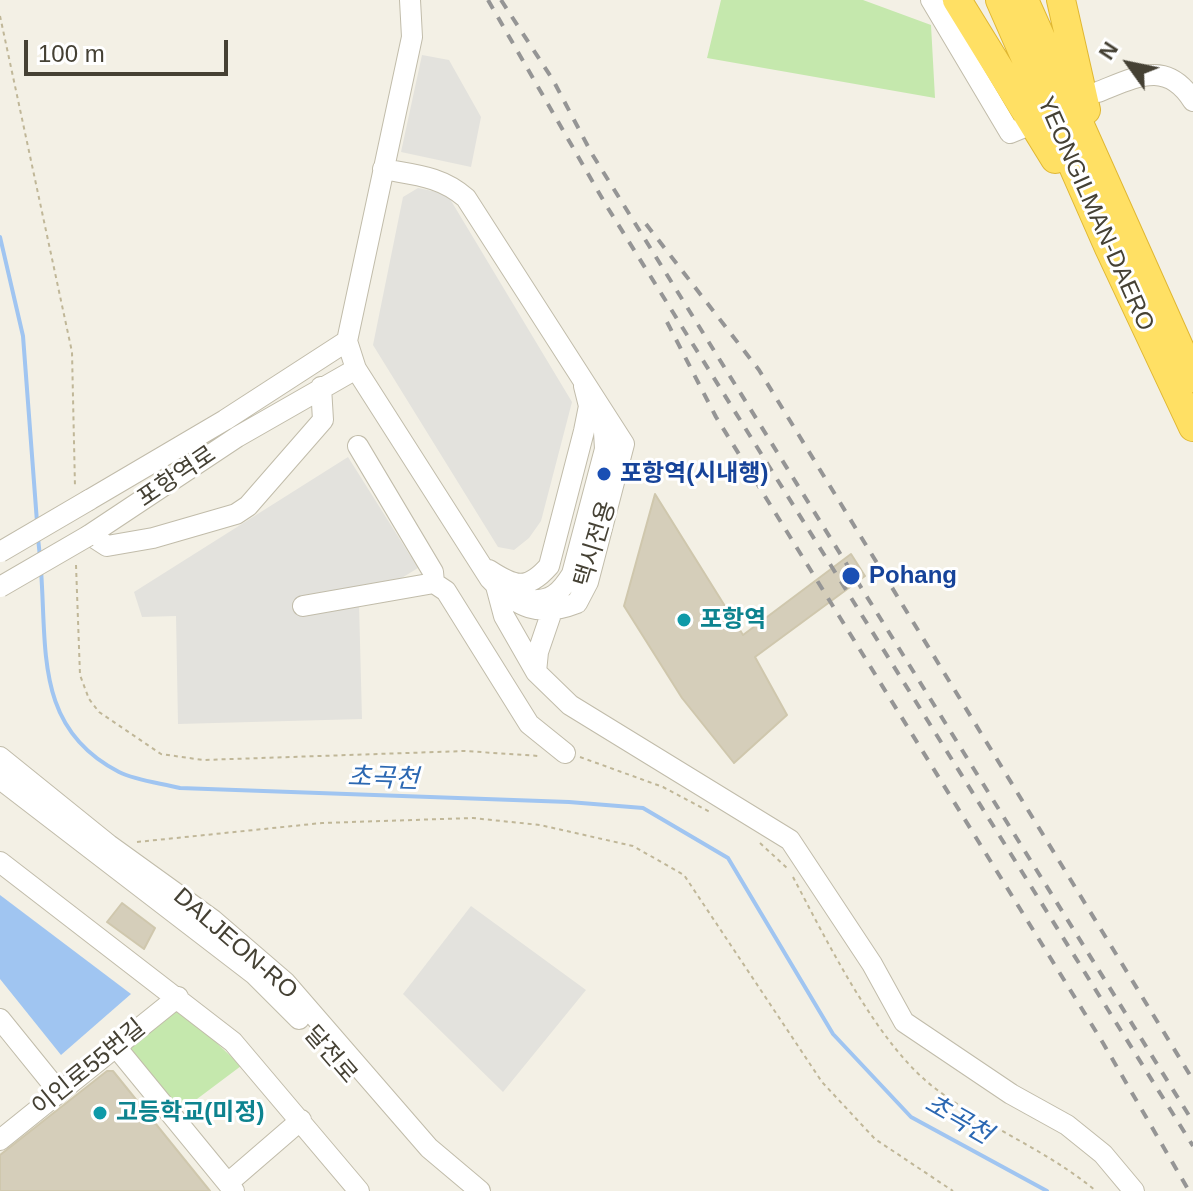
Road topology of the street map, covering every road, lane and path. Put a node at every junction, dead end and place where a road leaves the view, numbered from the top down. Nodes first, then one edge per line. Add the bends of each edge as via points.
1 (410, 0) edge
2 (931, 0) edge
3 (957, 0) edge
4 (1000, 0) edge
5 (1024, 0) edge
6 (1061, 0) edge
7 (1098, 92) dead end
8 (1193, 101) edge
9 (1027, 126) dead end
10 (383, 169) junction
11 (1102, 177) junction
12 (1109, 248) junction
13 (347, 341) junction
14 (356, 369) junction
15 (1193, 378) edge
16 (582, 379) junction
17 (321, 387) junction
18 (602, 409) junction
19 (1193, 427) edge
20 (358, 446) dead end
21 (89, 535) junction
22 (0, 552) edge
23 (479, 562) junction
24 (434, 583) junction
25 (0, 587) edge
26 (499, 589) junction
27 (303, 606) dead end
28 (552, 611) junction
29 (536, 672) junction
30 (565, 753) joint
31 (0, 757) edge
32 (0, 779) edge
33 (715, 815) dead end
34 (751, 836) dead end
35 (109, 845) junction
36 (0, 862) edge
37 (178, 997) junction
38 (0, 1019) edge
39 (116, 1047) junction
40 (59, 1092) junction
41 (301, 1120) junction
42 (0, 1140) edge
43 (231, 1187) edge
44 (359, 1191) edge
45 (464, 1191) edge
46 (480, 1191) edge
47 (953, 1191) edge
48 (1096, 1191) edge
49 (1134, 1191) edge

1 - 10 street via 412,37
2 - 9 street via 1010,133
3 - 12 highway
4 - 12 highway, YEONGILMAN-DAERO
5 - 11 highway, YEONGILMAN-DAERO
6 - 11 highway
7 - 8 street via 1157,73 1182,82
10 - 13 street
10 - 16 street, 택시전용 via 435,178 466,198
11 - 15 highway, YEONGILMAN-DAERO
12 - 19 highway, YEONGILMAN-DAERO
13 - 14 street
13 - 22 street, 포항역로, bridge via 225,420
14 - 17 street, 포항역로
14 - 23 street
16 - 18 street, 택시전용
16 - 23 street via 587,418 549,566 536,581 523,584 507,581
17 - 21 street, 포항역로
17 - 21 street via 323,420 236,514 107,546
18 - 26 street via 605,449 572,574 561,592 544,601
18 - 28 street, 택시전용 via 624,444 588,582 577,603
20 - 24 street via 433,572
21 - 25 street, 포항역로, bridge
23 - 26 street
24 - 27 street
24 - 30 street via 446,591 529,724
26 - 28 street, 택시전용 via 528,610
26 - 29 street via 504,616
28 - 29 street
29 - 49 street via 570,705 790,840 904,1022 1067,1125 1103,1154
30 - 33 path via 663,787
31 - 35 street, DALJEON-RO
32 - 45 street, 달전로 via 254,974 416,1153
34 - 48 path via 789,871 881,1028 910,1064 935,1089
35 - 46 street, DALJEON-RO via 213,920 285,982 429,1148
35 - 47 path via 322,823 473,818 540,825 633,846 684,875 822,1082 853,1116 875,1139
36 - 37 street
37 - 39 street, 이인로55번길
37 - 41 street via 233,1042
38 - 40 street
39 - 40 street, 이인로55번길
39 - 43 street
40 - 42 street, 이인로55번길
41 - 43 street
41 - 44 street

